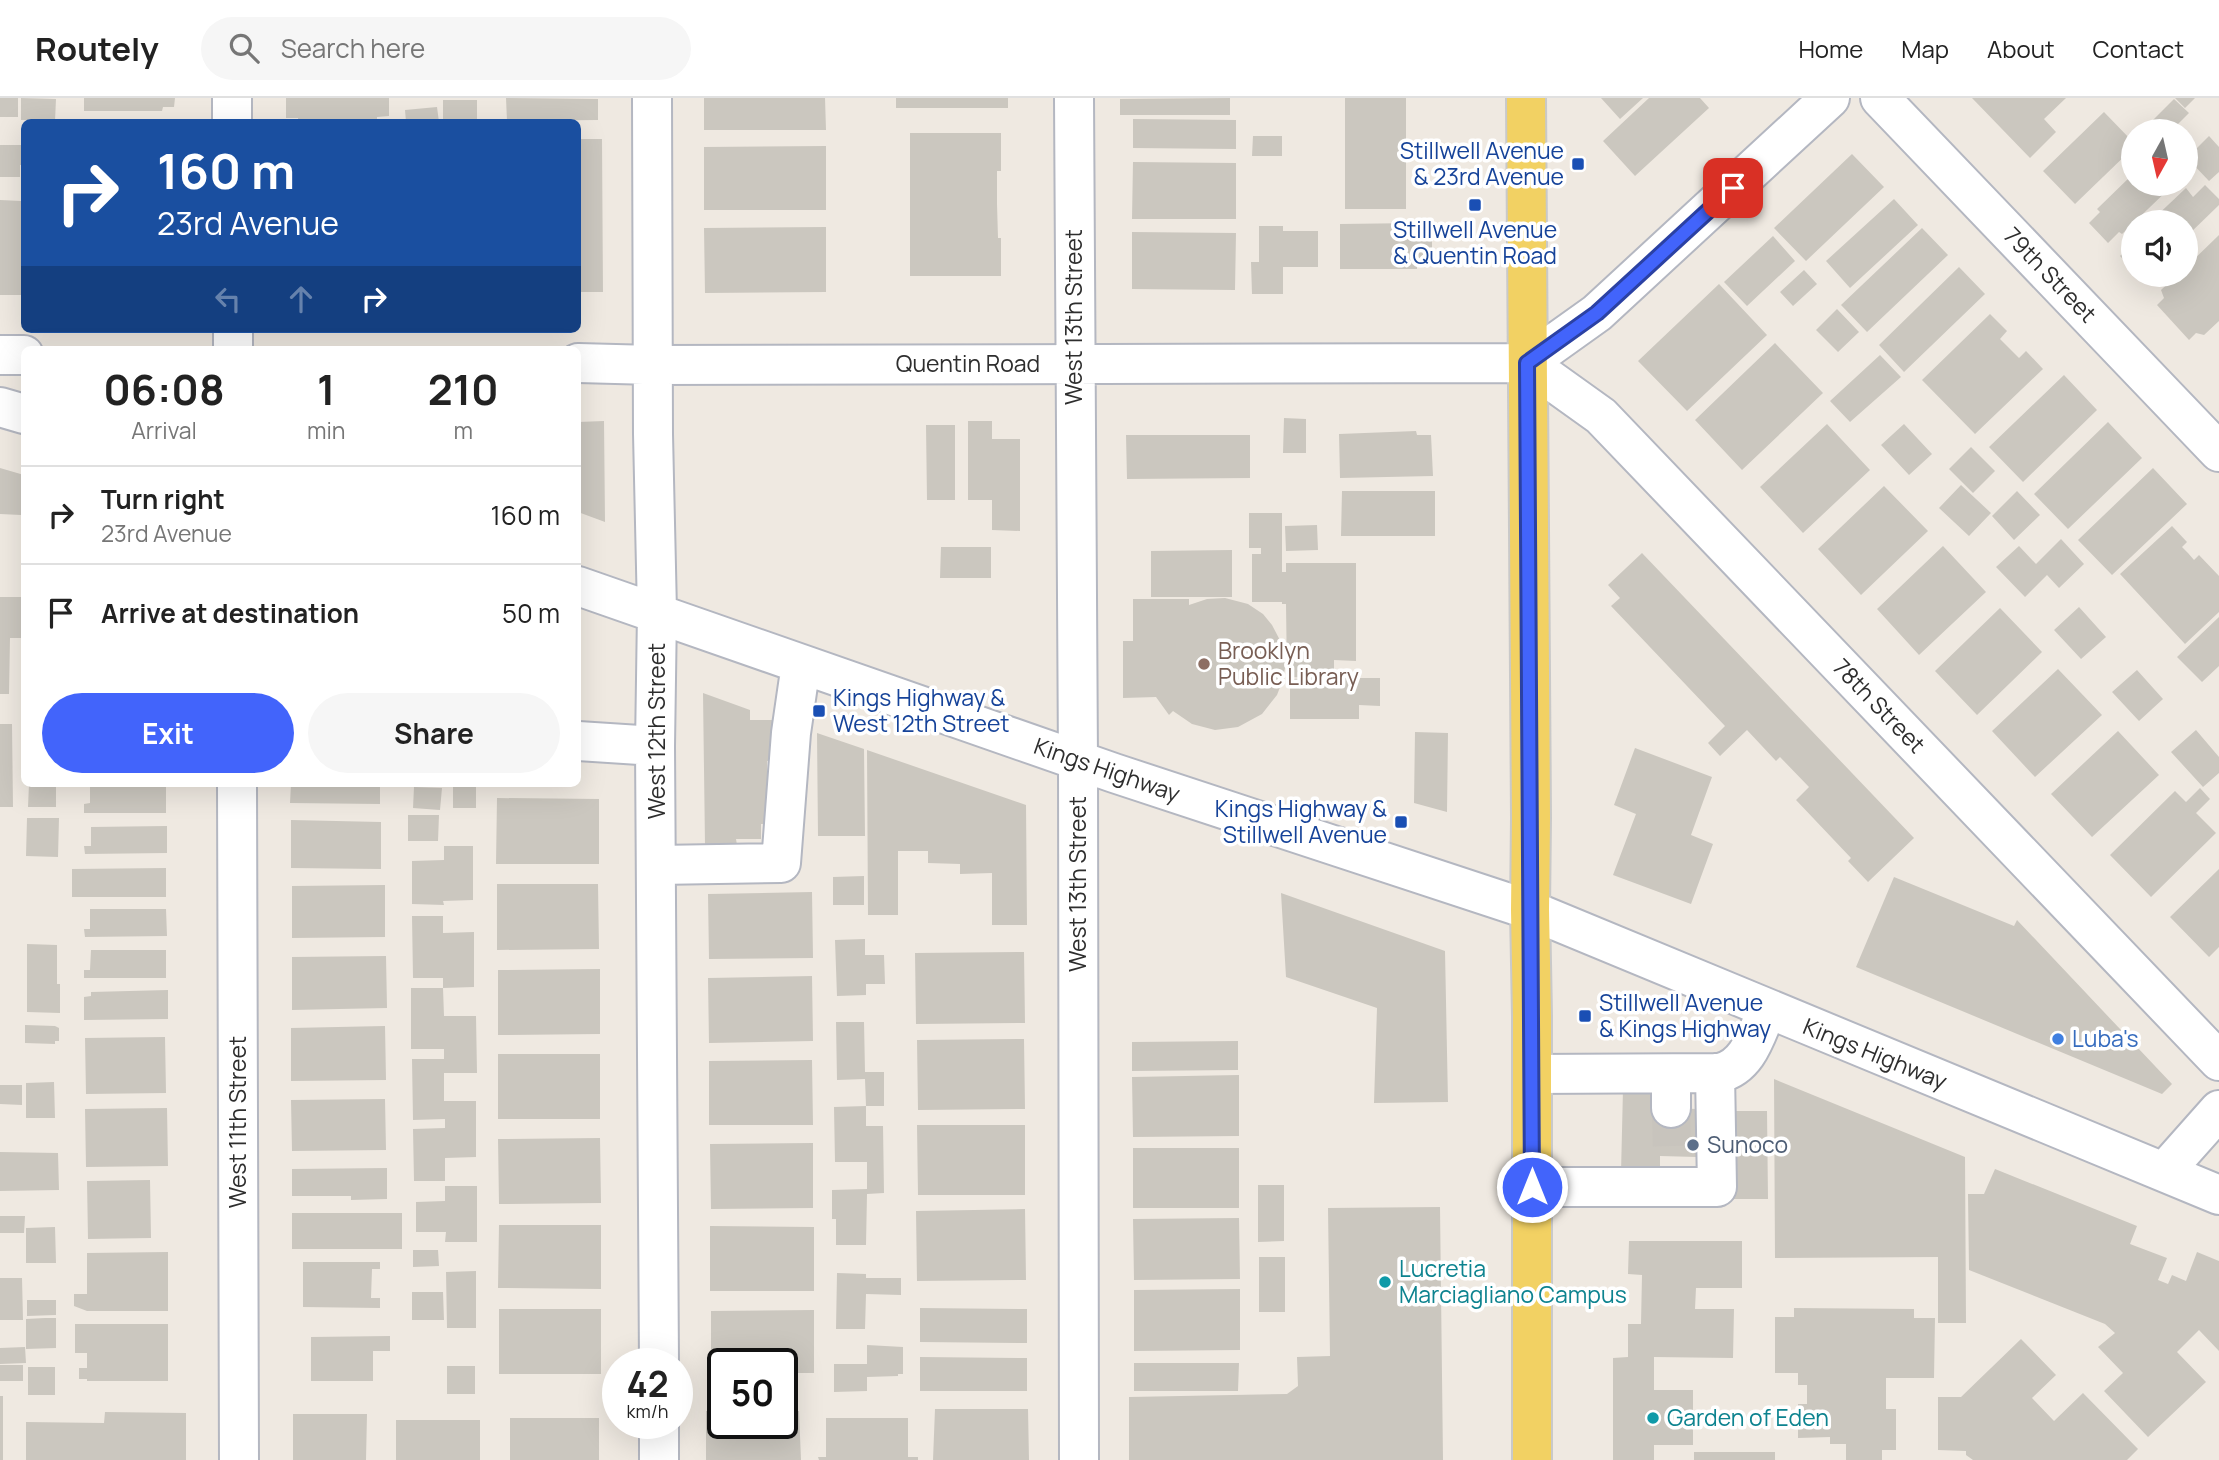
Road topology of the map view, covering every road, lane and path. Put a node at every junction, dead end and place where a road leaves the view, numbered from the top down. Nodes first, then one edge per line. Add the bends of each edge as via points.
1 (232, 98) edge
2 (652, 98) edge
3 (1074, 98) edge
4 (1526, 98) edge
5 (1830, 98) edge
6 (1880, 98) edge
7 (232, 119) edge
8 (0, 355) edge
9 (21, 355) edge
10 (581, 363) edge
11 (1527, 363) junction
12 (1074, 364) junction
13 (653, 365) junction
14 (0, 407) edge
15 (21, 413) edge
16 (2219, 452) edge
17 (581, 587) edge
18 (657, 612) junction
19 (801, 664) junction
20 (581, 741) edge
21 (655, 746) junction
22 (1078, 761) junction
23 (237, 787) edge
24 (657, 864) junction
25 (1530, 910) junction
26 (1767, 1010) junction
27 (2219, 1061) edge
28 (1715, 1073) junction
29 (1532, 1074) junction
30 (2219, 1110) edge
31 (2164, 1172) junction
32 (1532, 1187) junction
33 (2219, 1195) edge
34 (659, 1348) edge
35 (659, 1439) edge
36 (239, 1460) edge
37 (659, 1460) edge
38 (1079, 1460) edge
39 (1532, 1460) edge

1 - 7 street
2 - 13 street, West 12th Street
3 - 12 street, West 13th Street
4 - 11 main road
5 - 11 street via 1597,313
6 - 16 street, 79th Street
8 - 9 street
10 - 13 street, Quentin Road
11 - 12 street, Quentin Road
11 - 25 main road
11 - 27 street, 78th Street via 1601,416
12 - 13 street, Quentin Road
12 - 22 street, West 13th Street
13 - 18 street, West 12th Street
14 - 15 street
17 - 18 street, Kings Highway
18 - 19 street, Kings Highway
18 - 21 street, West 12th Street
19 - 22 street, Kings Highway
19 - 24 street via 781,863
20 - 21 street
21 - 24 street, West 12th Street
22 - 25 street, Kings Highway
22 - 38 street, West 13th Street
23 - 36 street, West 11th Street
24 - 34 street, West 12th Street
25 - 26 street, Kings Highway
25 - 29 main road
26 - 28 street via 1742,1062 1730,1071
26 - 31 street, Kings Highway
28 - 29 street via 1671,1091
28 - 32 street via 1717,1187 1672,1172
29 - 32 main road
30 - 31 street
31 - 33 street, Kings Highway
32 - 39 main road
35 - 37 street

